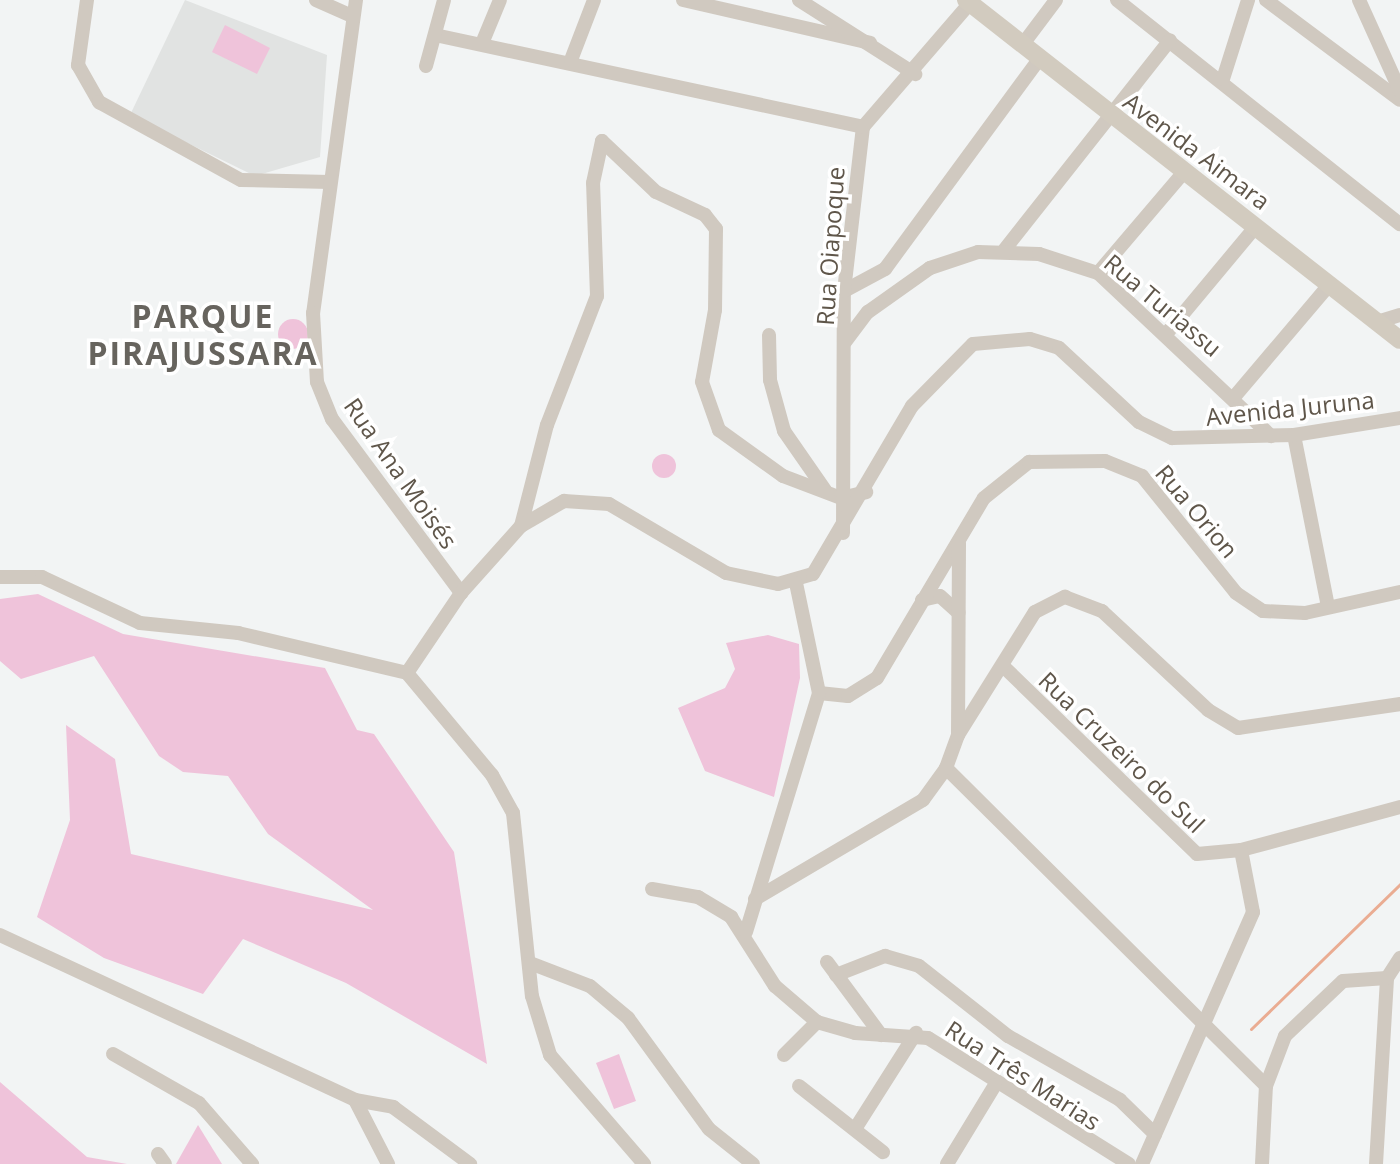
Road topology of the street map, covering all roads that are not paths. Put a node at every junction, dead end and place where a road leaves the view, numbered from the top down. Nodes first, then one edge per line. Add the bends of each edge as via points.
1 (87, 0) edge
2 (316, 0) edge
3 (356, 0) edge
4 (444, 0) edge
5 (500, 0) edge
6 (594, 0) edge
7 (683, 0) edge
8 (798, 0) edge
9 (1056, 0) edge
10 (1117, 0) edge
11 (1248, 0) edge
12 (1266, 0) edge
13 (1359, 0) edge
14 (968, 1) edge
15 (352, 16) junction
16 (786, 26) junction
17 (435, 35) junction
18 (1170, 40) junction
19 (483, 41) junction
20 (870, 43) junction
21 (1023, 44) junction
22 (571, 60) junction
23 (1038, 61) junction
24 (426, 66) dead end
25 (915, 74) junction
26 (1223, 79) junction
27 (1400, 91) edge
28 (1400, 100) edge
29 (1110, 116) junction
30 (863, 127) junction
31 (1184, 172) junction
32 (330, 182) junction
33 (1400, 224) edge
34 (1256, 226) junction
35 (1005, 249) junction
36 (885, 269) junction
37 (1098, 273) junction
38 (901, 283) junction
39 (1330, 284) junction
40 (844, 291) junction
41 (1400, 315) edge
42 (1377, 322) junction
43 (1167, 333) junction
44 (769, 335) dead end
45 (1400, 340) edge
46 (845, 342) junction
47 (1235, 396) junction
48 (1399, 421) edge
49 (1294, 435) junction
50 (1271, 436) junction
51 (825, 490) junction
52 (866, 492) junction
53 (841, 498) junction
54 (521, 526) junction
55 (843, 533) junction
56 (959, 543) junction
57 (0, 577) edge
58 (796, 583) junction
59 (1400, 592) edge
60 (461, 593) junction
61 (922, 600) junction
62 (1328, 607) junction
63 (959, 613) junction
64 (1005, 668) junction
65 (407, 673) junction
66 (819, 693) junction
67 (1400, 704) edge
68 (958, 735) junction
69 (946, 768) junction
70 (1400, 807) edge
71 (1241, 850) junction
72 (652, 889) dead end
73 (755, 899) junction
74 (746, 932) junction
75 (0, 935) edge
76 (1400, 958) edge
77 (530, 963) junction
78 (1387, 978) junction
79 (817, 1022) junction
80 (1202, 1028) junction
81 (916, 1033) junction
82 (881, 1035) junction
83 (113, 1054) dead end
84 (784, 1055) dead end
85 (1235, 1058) junction
86 (1270, 1064) junction
87 (995, 1085) junction
88 (799, 1086) dead end
89 (1266, 1086) junction
90 (355, 1100) junction
91 (855, 1129) junction
92 (1155, 1134) junction
93 (883, 1152) dead end
94 (252, 1164) edge
95 (388, 1164) edge
96 (470, 1164) edge
97 (644, 1164) edge
98 (753, 1164) edge
99 (947, 1164) edge
100 (1129, 1164) edge
101 (1142, 1164) edge
102 (1262, 1164) edge
103 (1376, 1164) edge

1 - 32 street via 78,65 99,102 241,180
2 - 15 street
3 - 15 street, Rua Ana Moisés
4 - 17 street
5 - 19 street
6 - 22 street
7 - 16 street
8 - 16 street
8 - 20 street
9 - 21 street
10 - 18 street
11 - 26 street
12 - 28 street
13 - 27 street
14 - 21 main road, Avenida Aimara
14 - 25 street
15 - 32 street, Rua Ana Moisés
16 - 20 street
17 - 19 street
17 - 24 street
18 - 26 street
18 - 29 street
19 - 22 street
20 - 25 street
21 - 23 main road, Avenida Aimara
22 - 30 street
23 - 29 main road, Avenida Aimara
23 - 36 street
25 - 30 street
26 - 33 street
29 - 31 main road, Avenida Aimara
29 - 35 street
30 - 40 street, Rua Oiapoque
31 - 34 main road, Avenida Aimara
31 - 37 street
32 - 60 street, Rua Ana Moisés via 313,313 317,382 341,431
34 - 39 main road, Avenida Aimara
34 - 43 street
35 - 37 street, Rua Turiassu
35 - 38 street, Rua Turiassu via 953,258
36 - 38 street
36 - 40 street
37 - 43 street, Rua Turiassu
38 - 46 street, Rua Turiassu
39 - 42 main road, Avenida Aimara
39 - 47 street
40 - 46 street, Rua Oiapoque
41 - 42 street
42 - 45 main road, Avenida Aimara
43 - 47 street, Rua Turiassu
44 - 51 street via 770,380 784,431
46 - 53 street, Rua Oiapoque
47 - 50 street, Rua Turiassu
48 - 49 street, Avenida Juruna
49 - 50 street, Avenida Juruna
49 - 62 street
50 - 52 street, Avenida Juruna via 1172,438 1139,422 1059,348 1004,338 973,344 928,384
51 - 53 street
51 - 54 street via 766,466 710,416 702,382 715,310 716,229 705,215 656,192 602,141 593,183 597,296 547,425
52 - 53 street
52 - 55 street, Avenida Juruna
53 - 55 street, Rua Oiapoque
54 - 58 street via 564,501 589,498 726,573
54 - 60 street
55 - 58 street, Avenida Juruna via 824,562
56 - 61 street, Rua Orion
56 - 62 street, Rua Orion via 984,498 1010,472 1029,462 1105,461 1142,476 1252,605 1280,614
56 - 63 street
57 - 65 street via 42,577 140,623 238,633
58 - 66 street
59 - 62 street, Rua Orion
60 - 65 street
61 - 63 street via 940,596
61 - 66 street, Rua Orion via 865,691
63 - 68 street
64 - 67 street via 1035,612 1065,597 1102,611 1208,710 1238,728
64 - 68 street
64 - 71 street, Rua Cruzeiro do Sul via 1188,849
65 - 77 street via 505,794
66 - 73 street
68 - 69 street
69 - 73 street via 923,800
69 - 80 street
70 - 71 street, Rua Cruzeiro do Sul
71 - 80 street via 1253,912
72 - 74 street via 698,897
73 - 74 street
74 - 79 street, Rua Três Marias via 775,986
75 - 90 street
76 - 78 street
77 - 97 street via 538,1027 550,1055
77 - 98 street via 590,986 628,1018 709,1129
78 - 86 street via 1343,981 1318,1000
78 - 103 street
79 - 82 street, Rua Três Marias
79 - 84 street
80 - 85 street
80 - 92 street
81 - 82 street, Rua Três Marias
81 - 87 street, Rua Três Marias
81 - 91 street
82 - 92 street via 832,968 885,956 919,966 1008,1036 1120,1100
83 - 94 street via 199,1103
85 - 86 street
85 - 89 street
86 - 89 street
87 - 99 street
87 - 100 street, Rua Três Marias
88 - 91 street
89 - 102 street
90 - 95 street
90 - 96 street via 393,1107
91 - 93 street
92 - 101 street

